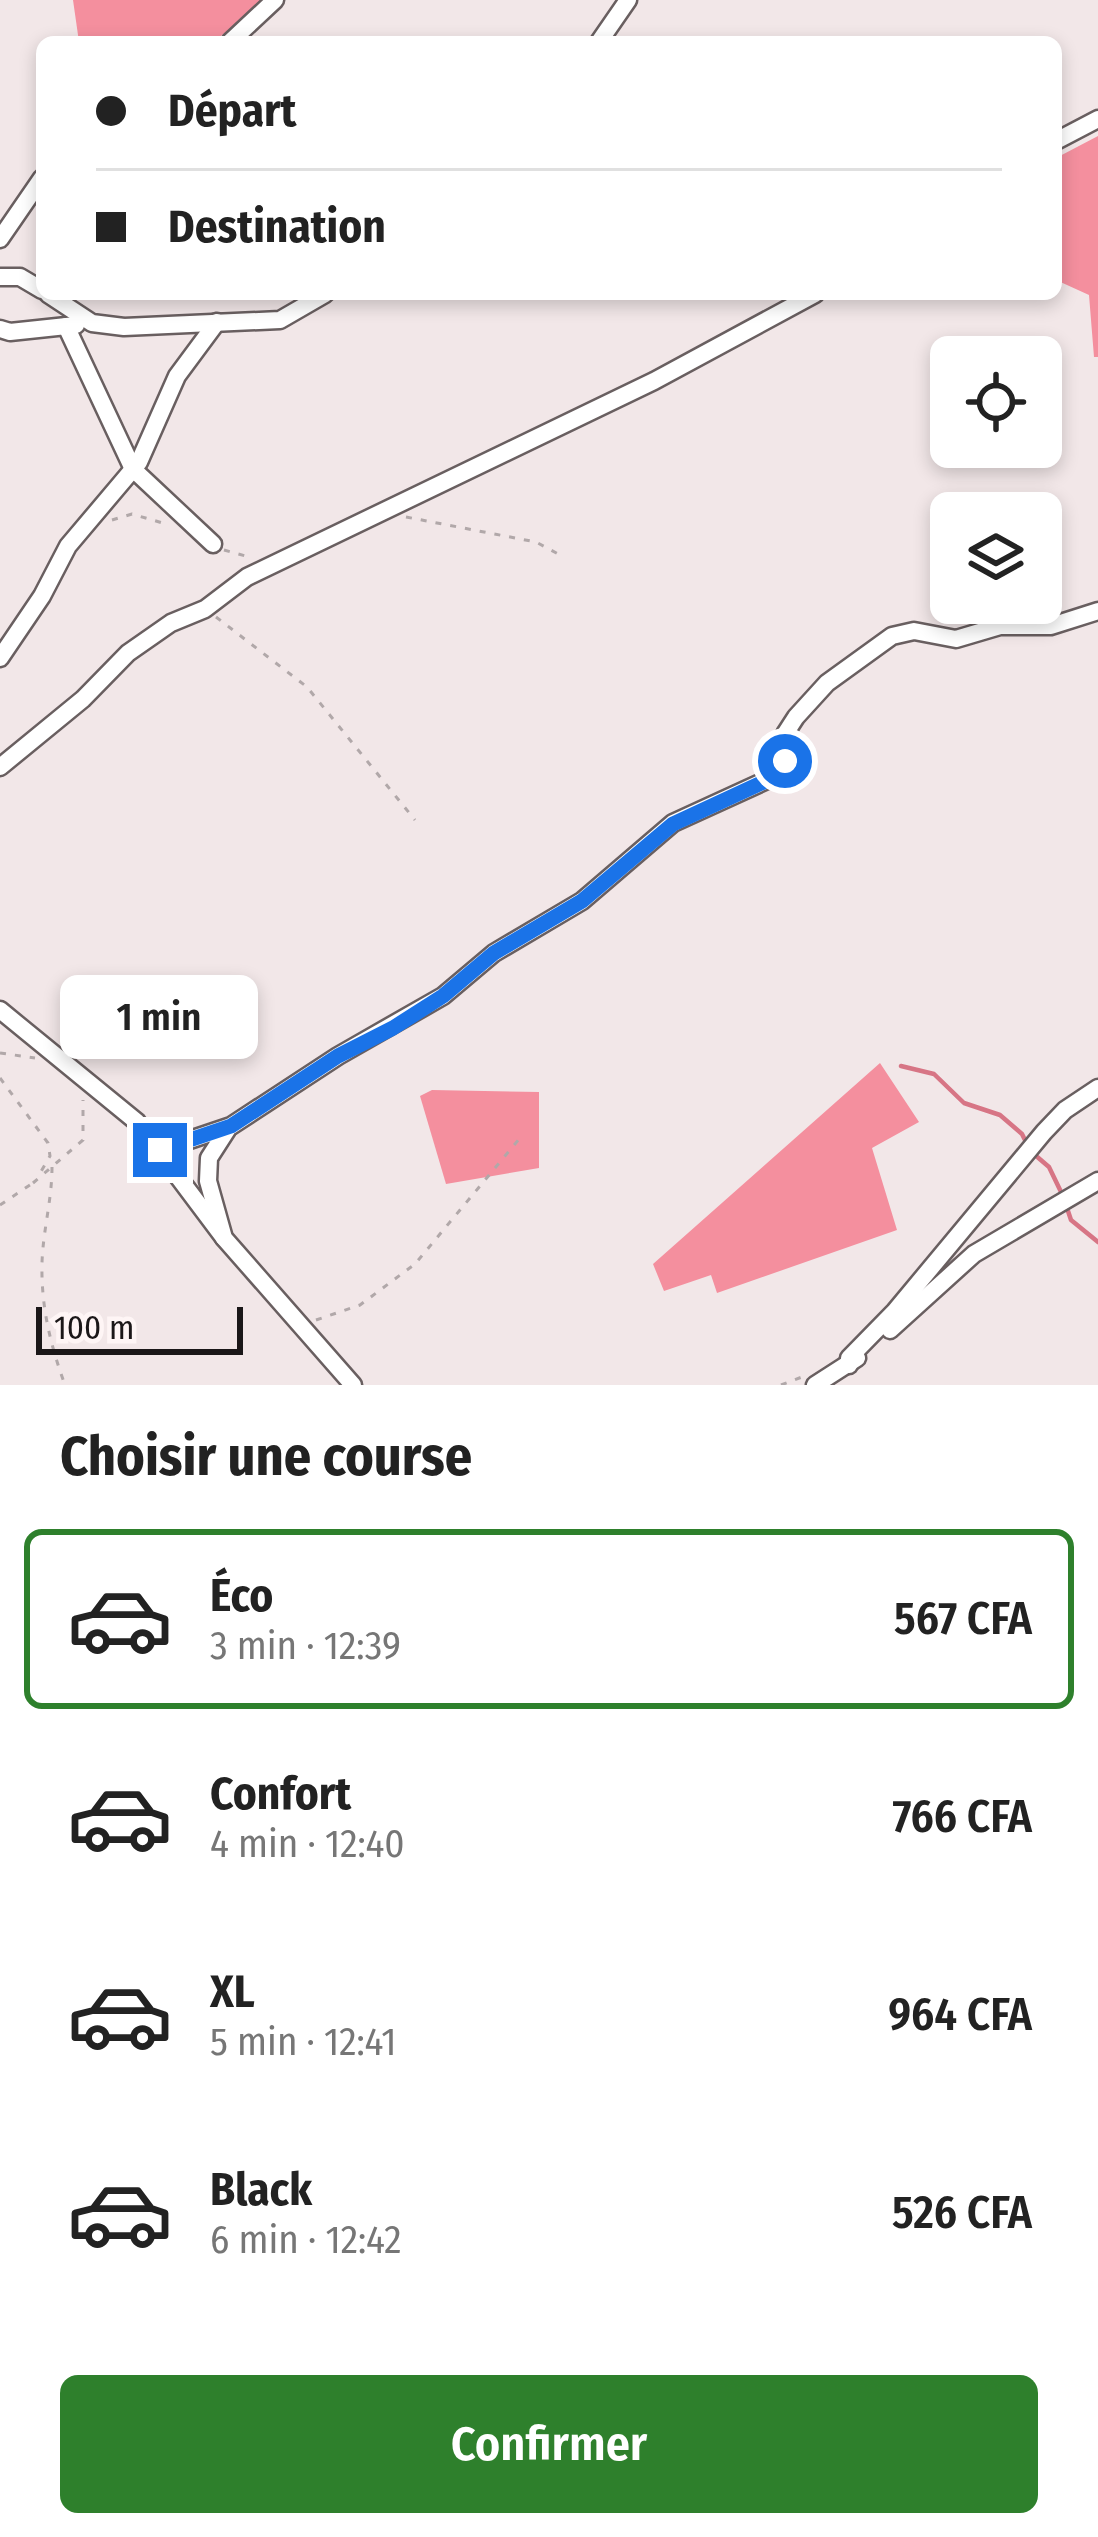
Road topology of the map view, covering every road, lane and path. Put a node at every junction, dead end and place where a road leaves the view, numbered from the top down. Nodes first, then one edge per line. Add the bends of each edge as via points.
1 (275, 0) edge
2 (628, 0) edge
3 (236, 36) edge
4 (603, 36) edge
5 (1098, 118) edge
6 (1062, 138) edge
7 (36, 187) edge
8 (0, 238) edge
9 (0, 277) edge
10 (36, 287) edge
11 (57, 300) edge
12 (315, 300) edge
13 (803, 300) edge
14 (217, 322) junction
15 (92, 323) junction
16 (66, 326) junction
17 (0, 329) edge
18 (133, 469) junction
19 (380, 516) junction
20 (213, 544) dead end
21 (562, 556) dead end
22 (205, 609) junction
23 (1098, 610) edge
24 (0, 658) edge
25 (0, 767) edge
26 (415, 820) dead end
27 (0, 1010) edge
28 (0, 1053) edge
29 (45, 1059) dead end
30 (0, 1078) edge
31 (1098, 1088) edge
32 (81, 1090) dead end
33 (231, 1126) junction
34 (520, 1138) dead end
35 (160, 1150) junction
36 (52, 1167) junction
37 (1098, 1181) edge
38 (33, 1183) junction
39 (0, 1205) edge
40 (224, 1238) junction
41 (304, 1326) junction
42 (849, 1365) junction
43 (65, 1385) edge
44 (353, 1385) edge
45 (781, 1385) edge
46 (814, 1385) edge

1 - 3 street
2 - 4 street
5 - 6 street
7 - 8 street
9 - 10 street
11 - 15 street
12 - 14 street via 280,320
13 - 19 street
14 - 15 street
14 - 18 street via 186,360
15 - 16 street
16 - 17 street
16 - 18 street
18 - 20 street
18 - 24 street via 68,546
19 - 21 path via 536,542
19 - 22 street via 247,577
22 - 25 street via 128,653
22 - 26 path via 307,687
23 - 33 street via 1051,626 1000,626 956,639 914,632 867,650 796,717 778,775 673,824 582,901 494,953 443,996
27 - 35 street via 89,1079
28 - 29 path
30 - 38 path via 48,1143 50,1156
31 - 42 street via 1044,1132
32 - 36 path via 83,1140
33 - 35 street
33 - 40 street via 209,1158
34 - 41 path via 415,1264 360,1305
35 - 40 street
36 - 38 path
36 - 43 path via 42,1259 47,1336
37 - 42 street via 974,1254
38 - 39 path
40 - 41 street
41 - 44 street
42 - 46 street
45 - 46 path via 805,1377

